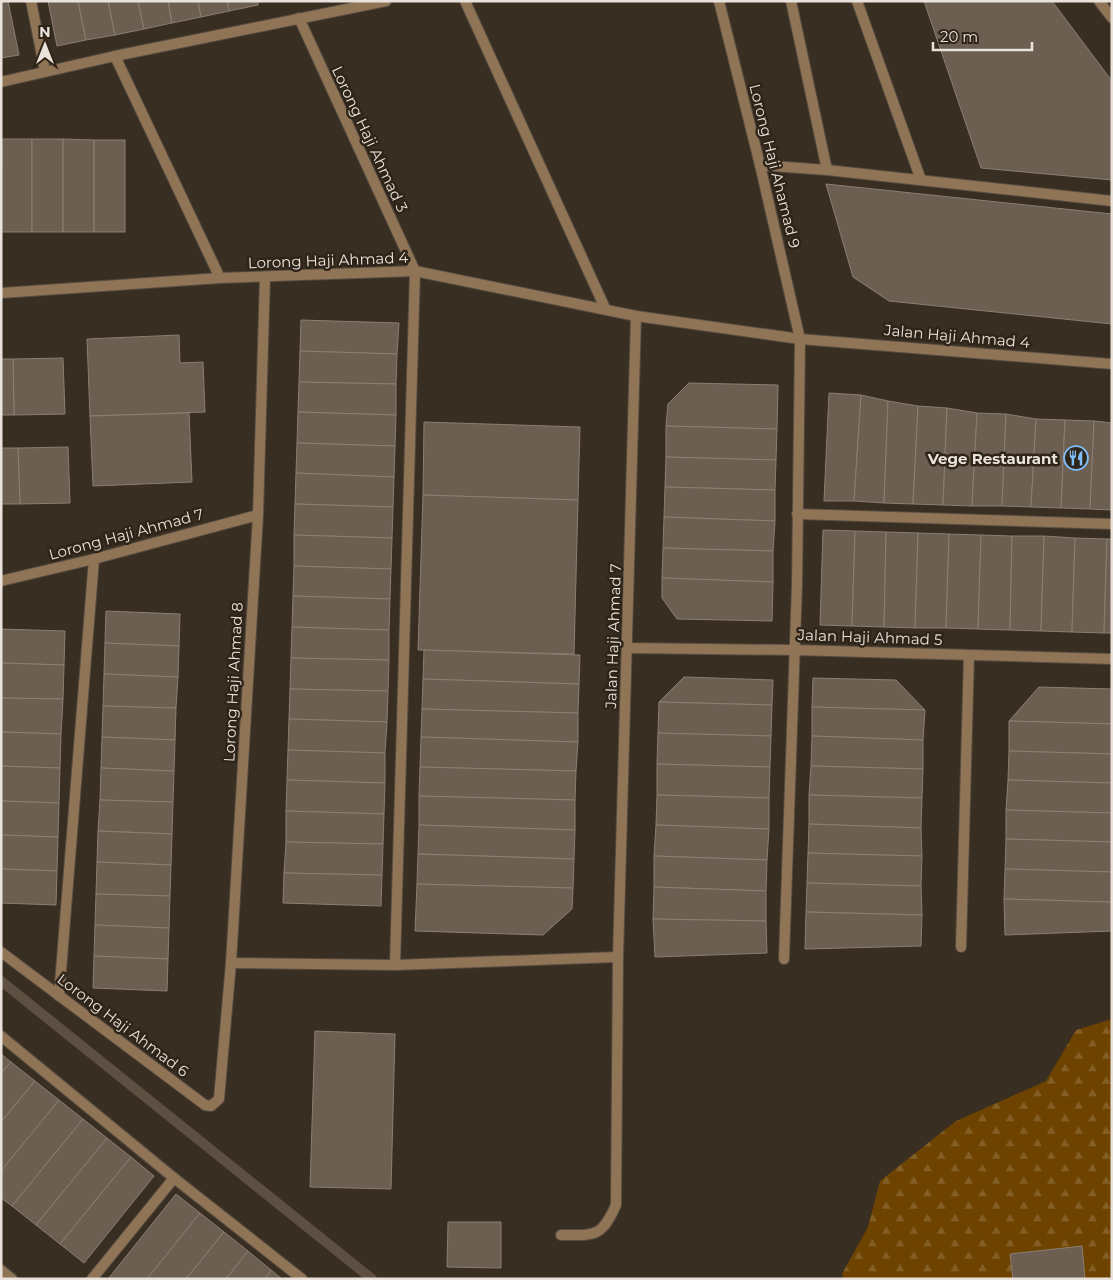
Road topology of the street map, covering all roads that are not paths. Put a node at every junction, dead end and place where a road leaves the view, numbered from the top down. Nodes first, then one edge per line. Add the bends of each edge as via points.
1 (31, 1) edge
2 (386, 1) edge
3 (465, 1) edge
4 (719, 1) edge
5 (791, 1) edge
6 (857, 1) edge
7 (1099, 1) edge
8 (299, 18) junction
9 (1112, 18) edge
10 (115, 56) junction
11 (46, 71) junction
12 (1, 82) edge
13 (760, 166) junction
14 (828, 170) junction
15 (921, 180) junction
16 (1112, 201) edge
17 (415, 271) junction
18 (265, 277) junction
19 (220, 278) junction
20 (1, 293) edge
21 (605, 308) junction
22 (636, 316) junction
23 (800, 339) junction
24 (1112, 364) edge
25 (797, 514) junction
26 (258, 515) junction
27 (1112, 524) edge
28 (94, 559) junction
29 (1, 581) edge
30 (628, 648) junction
31 (794, 650) junction
32 (969, 655) junction
33 (1112, 659) edge
34 (961, 947) dead end
35 (1, 952) edge
36 (618, 958) junction
37 (784, 959) dead end
38 (231, 964) junction
39 (395, 964) junction
40 (59, 996) junction
41 (1, 1036) edge
42 (221, 1088) joint
43 (174, 1178) junction
44 (561, 1235) dead end
45 (1, 1270) edge
46 (12, 1279) edge
47 (92, 1279) edge
48 (302, 1279) edge

1 - 11 street
2 - 8 street
3 - 21 street
4 - 13 street, Lorong Haji Ahamad 9
5 - 14 street
6 - 15 street
7 - 9 street
8 - 10 street
8 - 17 street, Lorong Haji Ahmad 3
10 - 11 street
10 - 19 street
11 - 12 street
13 - 14 street
13 - 23 street, Lorong Haji Ahamad 9
14 - 15 street
15 - 16 street
17 - 18 street, Lorong Haji Ahmad 4
17 - 21 street, Lorong Haji Ahmad 4
17 - 39 street
18 - 19 street, Lorong Haji Ahmad 4
18 - 26 street, Lorong Haji Ahmad 8
19 - 20 street, Lorong Haji Ahmad 4
21 - 22 street, Lorong Haji Ahmad 4
22 - 23 street, Lorong Haji Ahmad 4
22 - 30 street, Jalan Haji Ahmad 7
23 - 24 street, Jalan Haji Ahmad 4
23 - 25 street, Lorong Haji Ahamad 9
25 - 27 street
25 - 31 street, Lorong Haji Ahamad 9
26 - 28 street, Lorong Haji Ahmad 7
26 - 38 street, Lorong Haji Ahmad 8
28 - 29 street, Lorong Haji Ahmad 7
28 - 40 street
30 - 31 street, Jalan Haji Ahmad 5
30 - 36 street, Jalan Haji Ahmad 7
31 - 32 street, Jalan Haji Ahmad 5
31 - 37 street, Lorong Haji Ahamad 9
32 - 33 street, Jalan Haji Ahmad 5
32 - 34 street
35 - 40 street, Lorong Haji Ahmad 6
36 - 39 street
36 - 44 street, Jalan Haji Ahmad 7 via 616,1205 606,1226 591,1235
38 - 39 street
38 - 42 street, Lorong Haji Ahmad 8
40 - 42 street, Lorong Haji Ahmad 6 via 205,1105 216,1103
41 - 43 street
43 - 47 street
43 - 48 street
45 - 46 street

